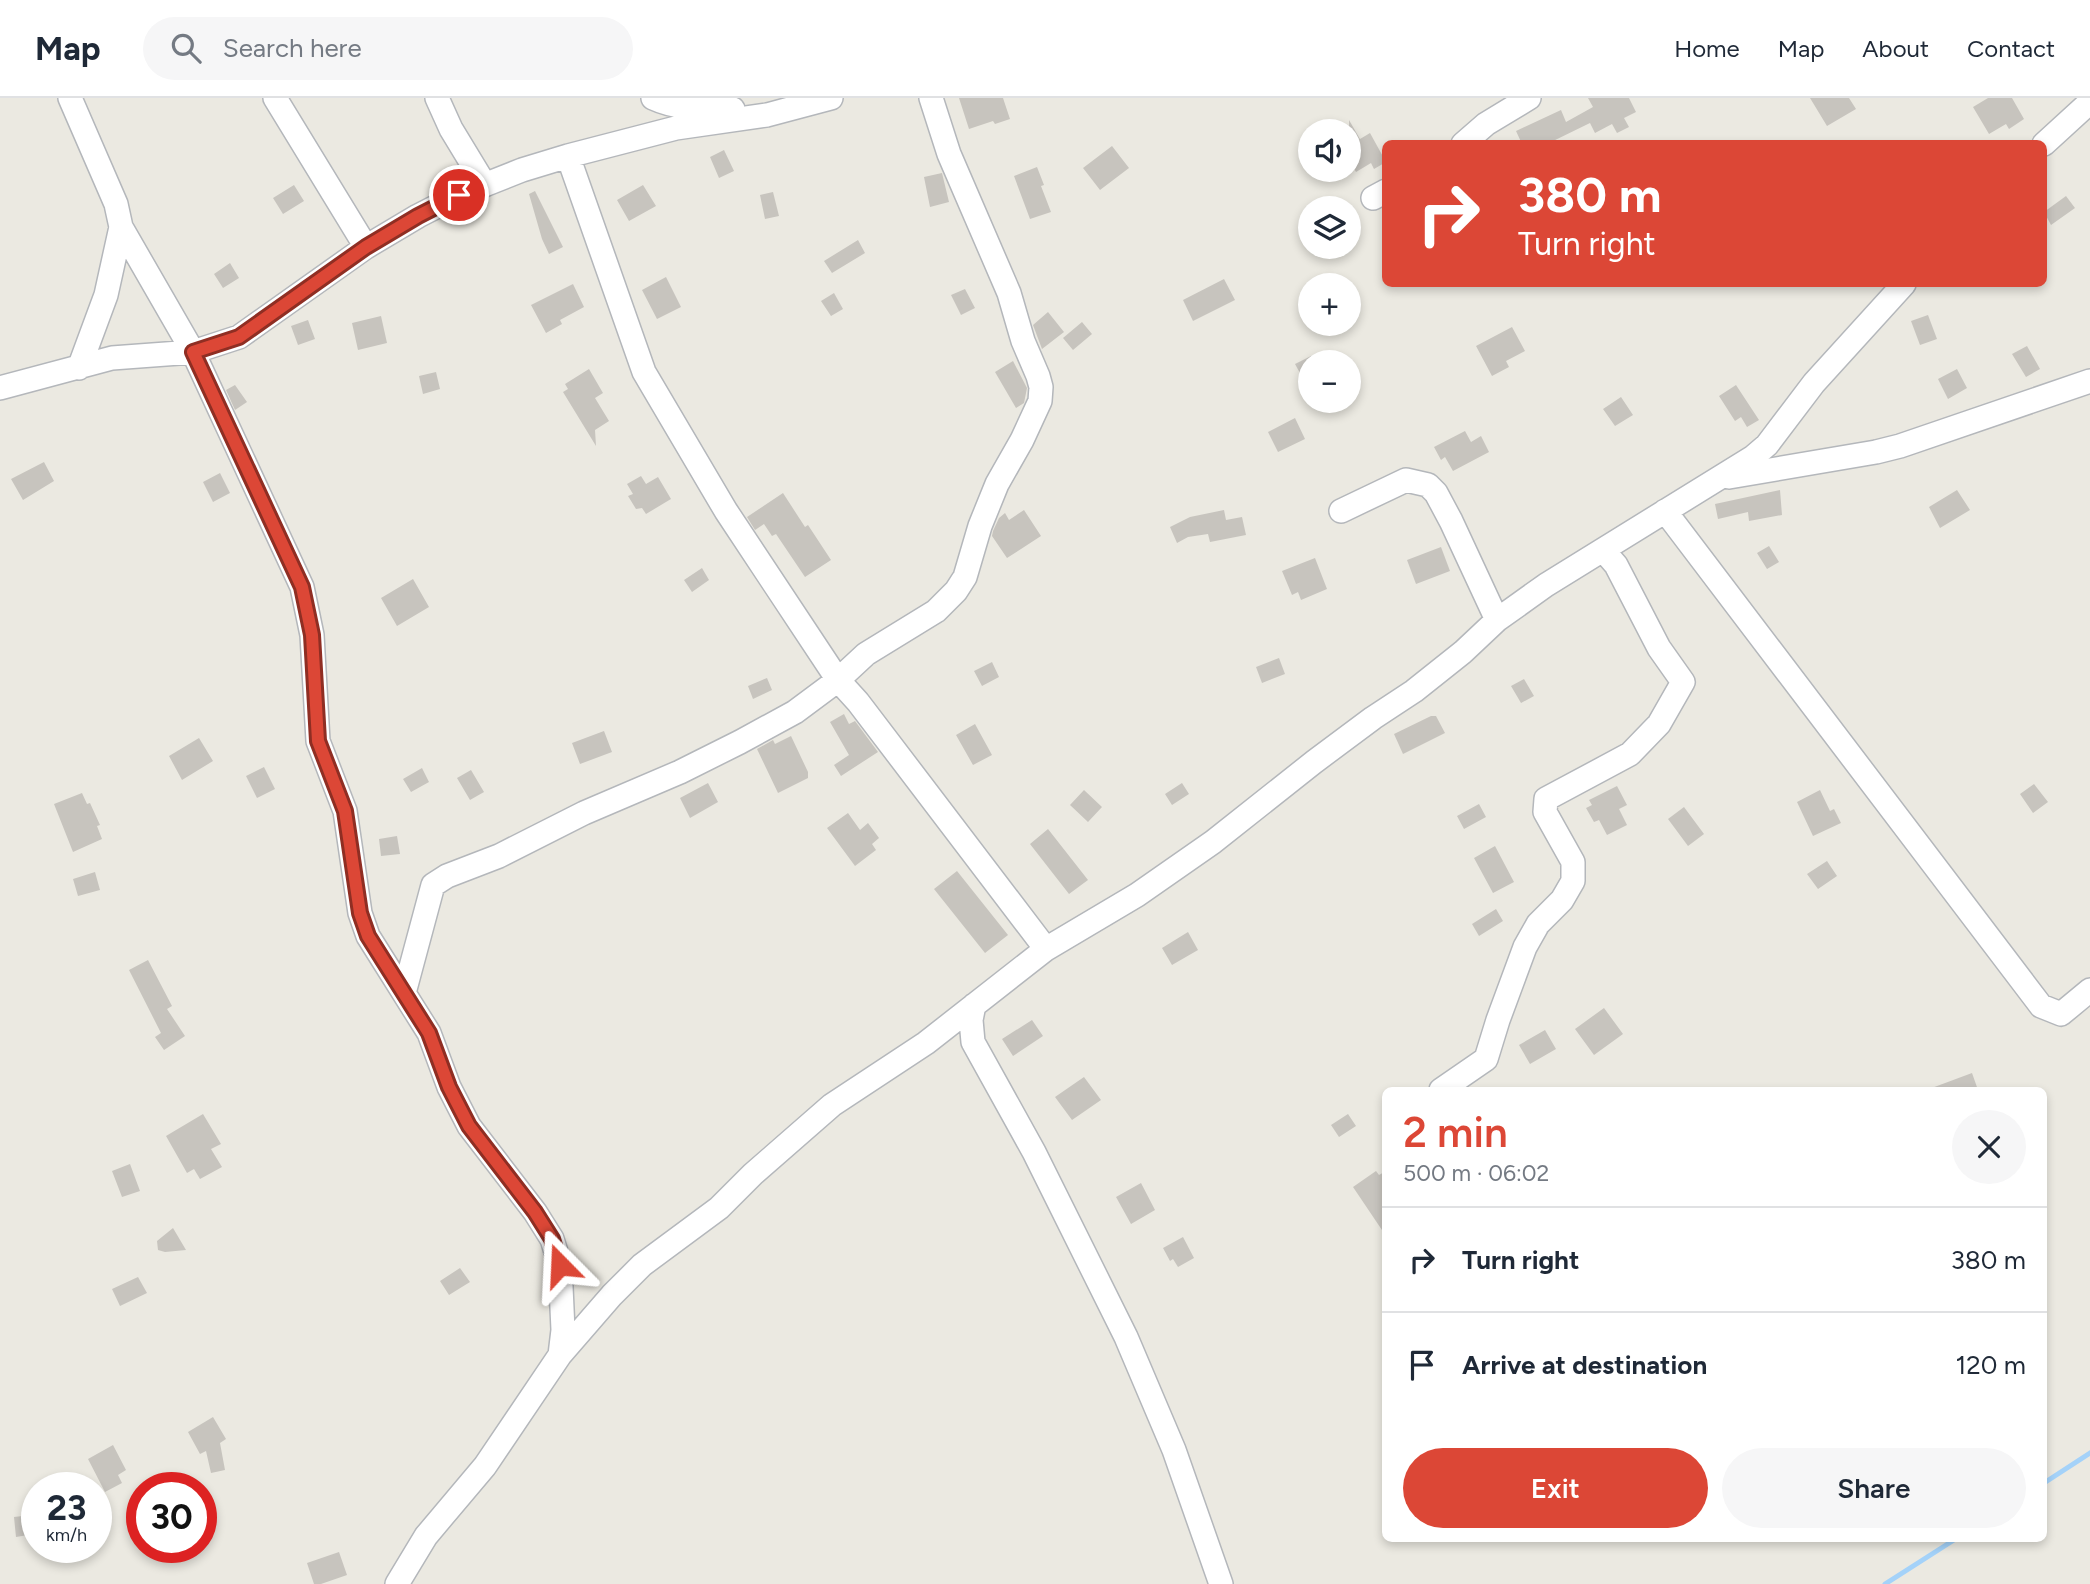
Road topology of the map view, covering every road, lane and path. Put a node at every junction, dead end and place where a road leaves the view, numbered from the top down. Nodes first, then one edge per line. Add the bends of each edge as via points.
1 (70, 98) edge
2 (275, 98) edge
3 (437, 98) edge
4 (653, 98) edge
5 (831, 98) edge
6 (931, 98) edge
7 (1530, 98) edge
8 (2090, 102) edge
9 (767, 115) junction
10 (1468, 140) edge
11 (2047, 141) edge
12 (568, 156) junction
13 (485, 185) junction
14 (121, 227) junction
15 (366, 247) junction
16 (1901, 287) edge
17 (193, 352) junction
18 (79, 368) junction
19 (2090, 381) edge
20 (0, 388) edge
21 (1716, 479) junction
22 (1341, 511) dead end
23 (1665, 511) junction
24 (1603, 550) junction
25 (1497, 620) junction
26 (838, 680) junction
27 (1046, 949) junction
28 (2090, 990) edge
29 (404, 993) junction
30 (974, 1005) junction
31 (1445, 1087) edge
32 (561, 1355) junction
33 (397, 1584) edge
34 (1221, 1584) edge

1 - 14 street via 116,204
2 - 15 street
3 - 13 street
4 - 9 street via 675,106
5 - 9 street
6 - 26 street via 948,154 1009,293 1038,376 1040,401 997,484 956,591 936,611 866,654
7 - 10 street
8 - 11 street
9 - 12 street via 676,128
12 - 13 street
12 - 26 street via 644,372 726,511
13 - 15 street
14 - 17 street
14 - 18 street via 106,295
15 - 17 street via 239,337
16 - 21 street via 1814,383 1767,446
17 - 18 street via 112,358
17 - 29 street via 302,587 312,635 318,741 345,811 360,913 368,936
18 - 20 street
19 - 21 street via 1876,452
21 - 23 street
22 - 25 street via 1406,480 1428,485 1451,521
23 - 24 street
23 - 28 street via 2041,1006 2062,1014
24 - 25 street
24 - 31 street via 1683,682 1659,724 1629,754 1546,799 1545,812 1573,862 1573,881 1525,947 1486,1059
25 - 27 street via 1414,691 1213,842 1137,895
26 - 27 street
26 - 29 street via 795,712 740,742 433,885
27 - 30 street
29 - 32 street via 429,1033 469,1126 552,1239 560,1265
30 - 32 street via 832,1105 719,1208 642,1265
30 - 34 street via 973,1042 1034,1152 1126,1337 1174,1450
32 - 33 street via 485,1466 426,1536

